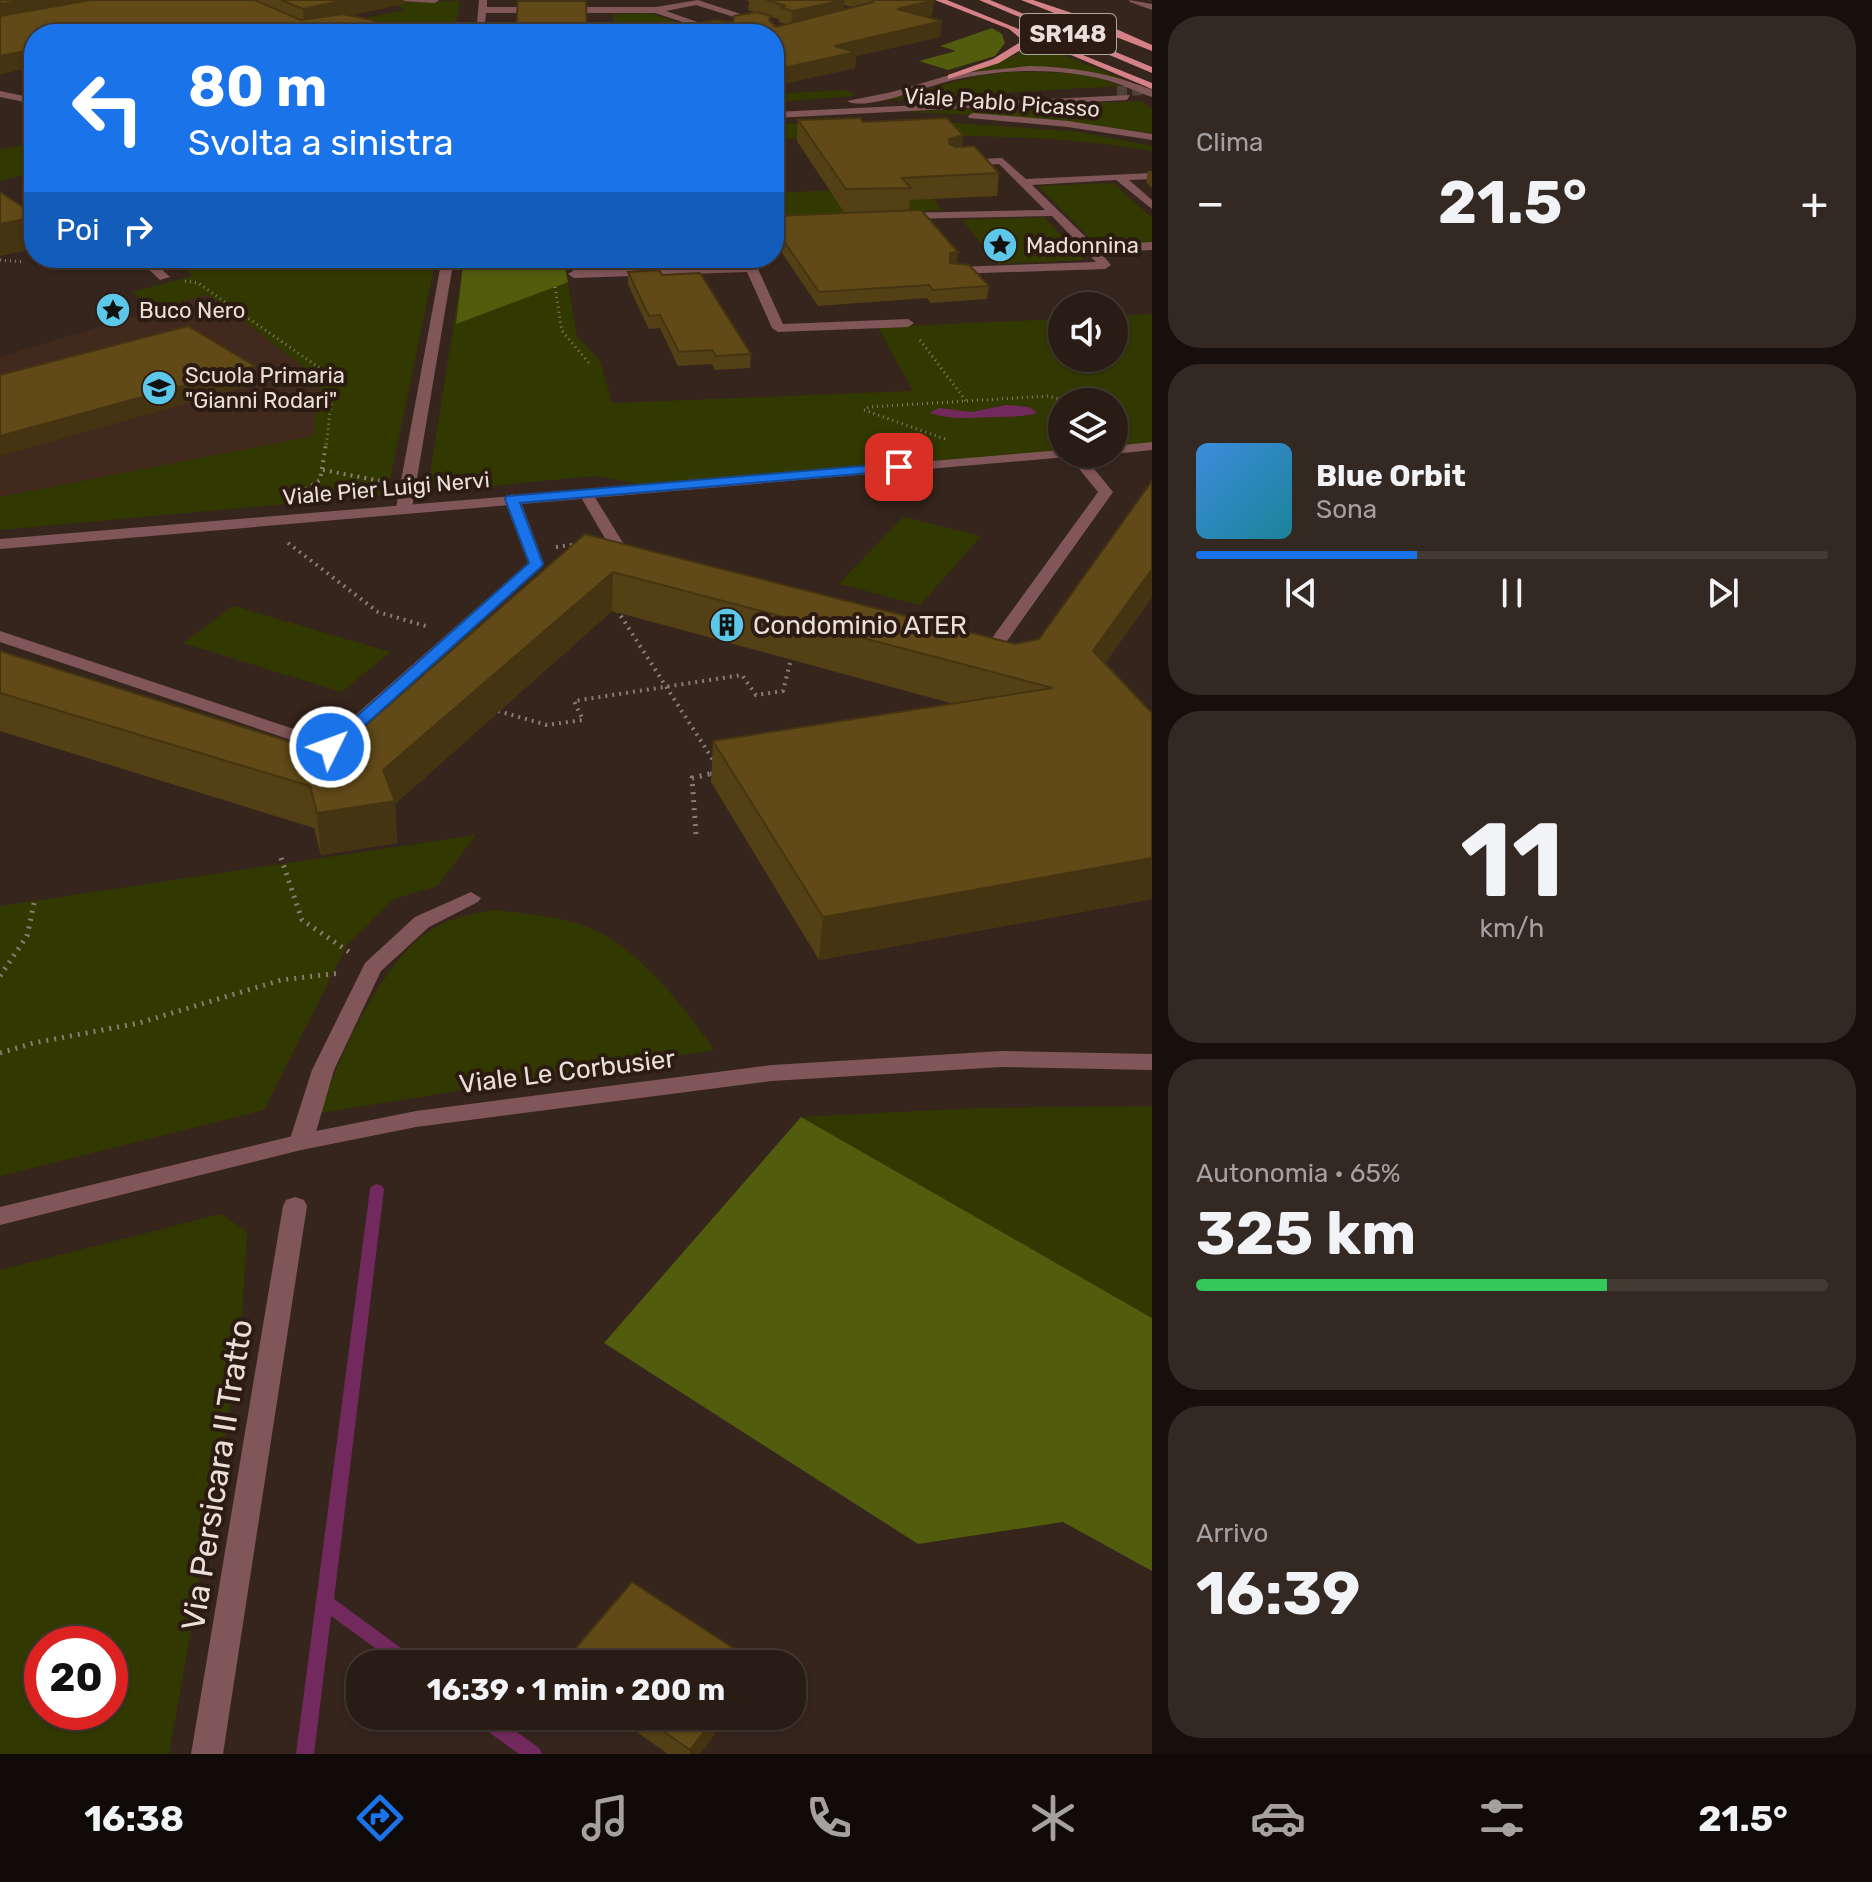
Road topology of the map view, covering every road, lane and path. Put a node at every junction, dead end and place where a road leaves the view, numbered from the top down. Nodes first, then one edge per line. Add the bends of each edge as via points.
1 (387, 0) edge
2 (435, 0) edge
3 (939, 0) edge
4 (983, 0) edge
5 (1026, 0) edge
6 (1133, 0) edge
7 (692, 1) edge
8 (483, 5) edge
9 (1152, 7) edge
10 (656, 10) junction
11 (698, 24) edge
12 (765, 24) edge
13 (1102, 26) junction
14 (1012, 27) junction
15 (784, 30) edge
16 (802, 30) edge
17 (791, 32) junction
18 (784, 34) edge
19 (1152, 41) edge
20 (1152, 48) edge
21 (1152, 55) edge
22 (1152, 70) edge
23 (951, 77) junction
24 (1152, 86) edge
25 (3, 95) edge
26 (1152, 96) edge
27 (24, 101) edge
28 (817, 105) junction
29 (784, 107) edge
30 (849, 113) junction
31 (784, 115) edge
32 (1148, 135) edge
33 (953, 163) edge
34 (1152, 176) edge
35 (1119, 177) junction
36 (1023, 182) junction
37 (1151, 204) edge
38 (1055, 213) junction
39 (886, 216) edge
40 (1152, 246) edge
41 (1091, 249) junction
42 (0, 260) edge
43 (24, 262) edge
44 (154, 268) edge
45 (446, 268) edge
46 (669, 268) edge
47 (751, 268) edge
48 (955, 271) edge
49 (574, 274) joint
50 (164, 277) dead end
51 (198, 283) dead end
52 (908, 323) joint
53 (589, 363) dead end
54 (332, 394) junction
55 (318, 396) dead end
56 (1048, 396) edge
57 (966, 401) junction
58 (949, 441) dead end
59 (1152, 446) edge
60 (1128, 449) edge
61 (1048, 455) edge
62 (1086, 468) edge
63 (323, 470) junction
64 (391, 483) dead end
65 (298, 494) dead end
66 (586, 494) junction
67 (512, 499) junction
68 (404, 508) junction
69 (259, 521) junction
70 (614, 540) junction
71 (0, 544) edge
72 (575, 545) junction
73 (531, 551) junction
74 (649, 557) edge
75 (583, 558) edge
76 (616, 609) edge
77 (456, 635) junction
78 (0, 636) edge
79 (966, 636) edge
80 (791, 659) edge
81 (666, 687) junction
82 (498, 711) edge
83 (696, 834) dead end
84 (281, 858) dead end
85 (471, 898) dead end
86 (35, 899) dead end
87 (372, 968) junction
88 (0, 976) edge
89 (0, 1053) edge
90 (1152, 1062) edge
91 (301, 1142) junction
92 (295, 1206) dead end
93 (0, 1216) edge
94 (207, 1754) edge

1 - 2 street
3 - 14 main road
4 - 22 main road, SR148
5 - 13 main road
5 - 21 main road
6 - 9 street
7 - 10 street
7 - 12 street
8 - 10 street
10 - 11 street
13 - 19 main road
13 - 20 main road
14 - 23 main road via 1024,37 1024,44
14 - 24 main road
15 - 17 street
16 - 17 street
17 - 18 street
23 - 26 street, Viale Pablo Picasso via 1012,69 1098,75
23 - 28 street, Viale Pablo Picasso via 897,94
25 - 27 street
28 - 29 street, Viale Pablo Picasso
28 - 30 street, Viale Pablo Picasso via 1122,94
30 - 31 street, Viale Pablo Picasso
30 - 32 street, Viale Pablo Picasso via 972,116
33 - 36 street via 1002,161
34 - 35 street
35 - 36 street
35 - 37 street
36 - 38 street
38 - 39 street
38 - 41 street
40 - 41 street
41 - 48 street via 1105,265
42 - 43 path
44 - 50 street
45 - 68 street
46 - 49 street
47 - 52 street via 778,328
49 - 53 path via 553,275 562,331
51 - 54 path via 334,378
52 - 57 path
54 - 55 path
54 - 63 path
56 - 57 path
57 - 58 path via 864,410
59 - 60 street
61 - 66 street, Viale Pier Luigi Nervi
62 - 79 street via 1106,492 996,644
63 - 64 path
63 - 65 path via 320,480
66 - 67 street, Viale Pier Luigi Nervi
66 - 70 street
67 - 68 street, Viale Pier Luigi Nervi
67 - 73 street
68 - 69 street, Viale Pier Luigi Nervi
69 - 71 street, Viale Pier Luigi Nervi
69 - 77 path via 378,612
70 - 72 path
70 - 74 street via 619,549
72 - 73 path
72 - 75 path
73 - 77 street via 536,564
76 - 81 path
77 - 78 street via 330,747
80 - 81 path via 783,691 756,695 742,675
81 - 82 path via 574,701 583,720 547,725
81 - 83 path via 721,772 692,778
84 - 87 path via 302,920
85 - 87 street via 422,922
86 - 88 path via 33,927
87 - 89 path via 281,980 139,1023
87 - 91 street via 323,1070
90 - 91 street, Viale Le Corbusier via 1002,1059 772,1073 416,1119
91 - 93 street, Viale Le Corbusier
92 - 94 street, Via Persicara II Tratto

